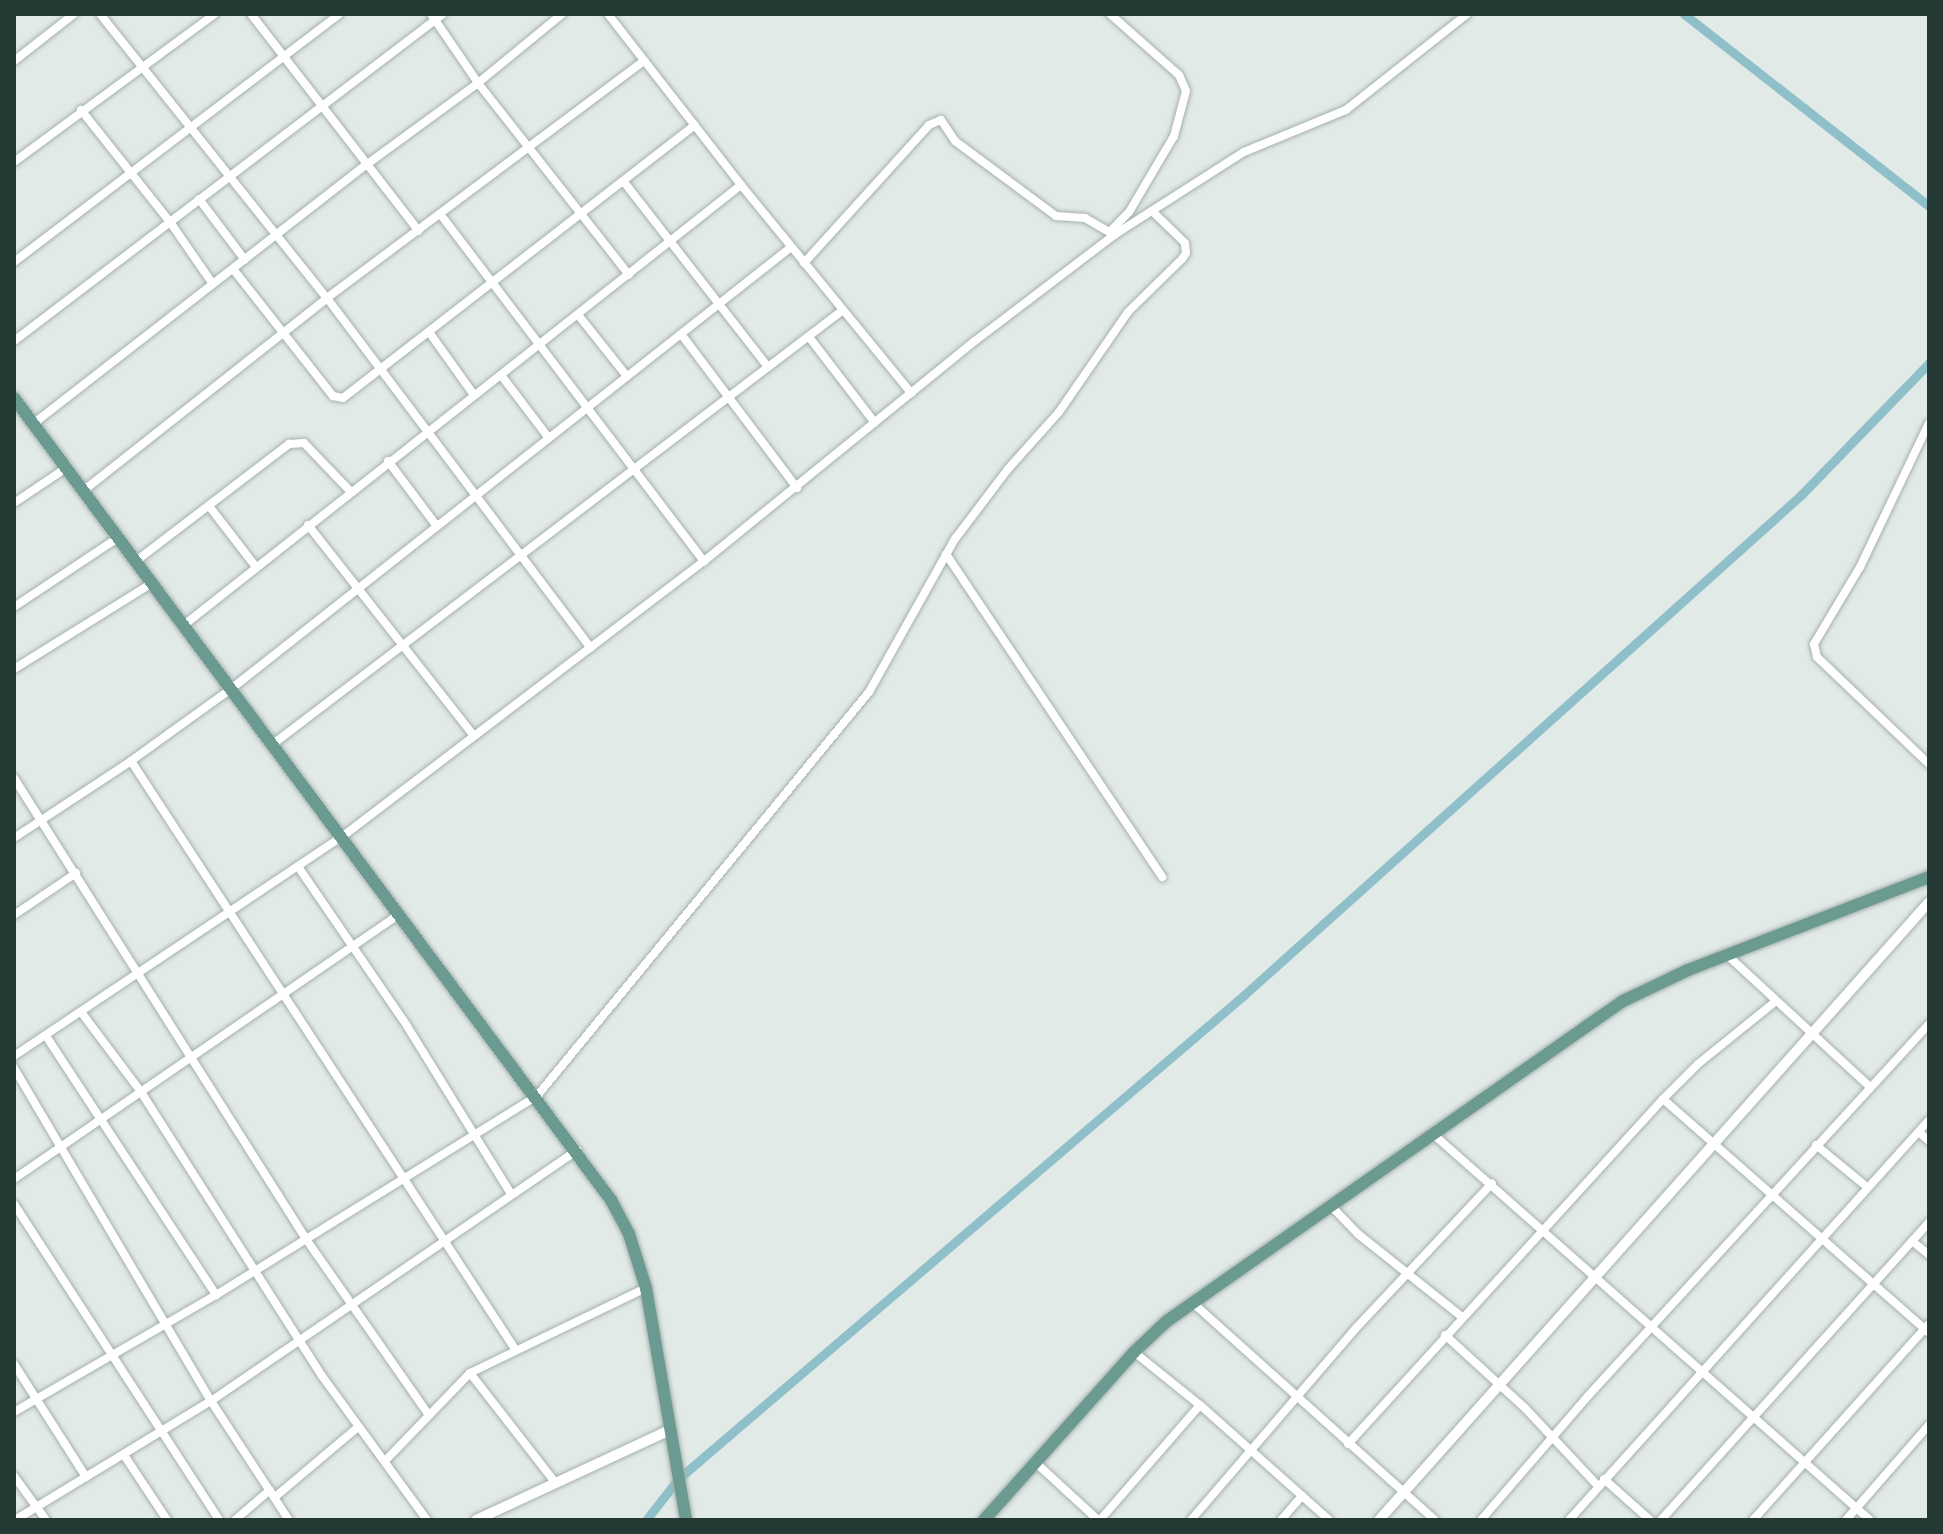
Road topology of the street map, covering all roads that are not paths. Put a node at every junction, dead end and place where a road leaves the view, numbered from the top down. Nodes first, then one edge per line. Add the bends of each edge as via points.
1 (74, 14) edge
2 (100, 14) edge
3 (215, 14) edge
4 (251, 14) edge
5 (339, 14) edge
6 (443, 14) edge
7 (562, 14) edge
8 (608, 14) edge
9 (1110, 14) edge
10 (1467, 14) edge
11 (433, 17) edge
12 (285, 56) junction
13 (14, 61) edge
14 (644, 61) junction
15 (141, 68) junction
16 (478, 83) junction
17 (323, 106) junction
18 (81, 110) junction
19 (191, 125) junction
20 (695, 125) junction
21 (530, 148) junction
22 (14, 162) edge
23 (366, 165) junction
24 (130, 172) junction
25 (230, 175) junction
26 (624, 182) junction
27 (741, 185) junction
28 (199, 199) junction
29 (1152, 211) junction
30 (582, 212) junction
31 (441, 215) junction
32 (170, 222) junction
33 (419, 231) junction
34 (1112, 233) junction
35 (275, 236) junction
36 (670, 242) junction
37 (791, 247) junction
38 (245, 260) junction
39 (14, 262) edge
40 (804, 263) junction
41 (233, 269) junction
42 (629, 275) junction
43 (492, 283) junction
44 (213, 284) junction
45 (327, 298) junction
46 (719, 304) junction
47 (843, 310) junction
48 (579, 316) junction
49 (429, 332) junction
50 (283, 333) junction
51 (681, 334) junction
52 (809, 337) junction
53 (14, 341) edge
54 (539, 347) junction
55 (768, 367) junction
56 (379, 370) junction
57 (501, 375) junction
58 (626, 375) junction
59 (911, 393) junction
60 (474, 395) junction
61 (14, 398) edge
62 (730, 398) junction
63 (586, 406) junction
64 (875, 423) junction
65 (1929, 423) edge
66 (33, 424) junction
67 (425, 432) junction
68 (548, 437) junction
69 (388, 461) junction
70 (66, 468) junction
71 (634, 469) junction
72 (797, 488) junction
73 (83, 491) junction
74 (350, 491) junction
75 (473, 496) junction
76 (14, 503) edge
77 (209, 506) junction
78 (308, 525) junction
79 (436, 525) junction
80 (119, 537) junction
81 (946, 554) junction
82 (520, 557) junction
83 (136, 561) junction
84 (704, 561) junction
85 (256, 567) junction
86 (152, 583) junction
87 (359, 587) junction
88 (14, 607) edge
89 (184, 625) junction
90 (403, 644) junction
91 (591, 648) junction
92 (14, 669) edge
93 (231, 689) junction
94 (474, 736) junction
95 (273, 744) junction
96 (131, 761) junction
97 (1929, 764) edge
98 (14, 778) edge
99 (42, 819) junction
100 (343, 836) junction
101 (14, 838) edge
102 (299, 868) junction
103 (76, 873) junction
104 (1162, 877) dead end
105 (1929, 877) edge
106 (1927, 907) edge
107 (233, 912) junction
108 (399, 914) junction
109 (14, 915) edge
110 (351, 947) junction
111 (1726, 954) junction
112 (140, 972) junction
113 (283, 992) junction
114 (1776, 1001) junction
115 (81, 1012) junction
116 (1929, 1024) edge
117 (1812, 1034) junction
118 (46, 1036) junction
119 (14, 1056) edge
120 (193, 1056) junction
121 (14, 1068) edge
122 (1869, 1086) junction
123 (141, 1092) junction
124 (537, 1096) junction
125 (1663, 1099) junction
126 (1929, 1120) edge
127 (100, 1121) junction
128 (1919, 1132) junction
129 (475, 1133) junction
130 (1433, 1134) junction
131 (1929, 1141) edge
132 (1717, 1143) junction
133 (1816, 1145) junction
134 (62, 1147) junction
135 (577, 1150) junction
136 (14, 1179) edge
137 (401, 1179) junction
138 (1492, 1183) junction
139 (1867, 1187) junction
140 (511, 1194) junction
141 (1772, 1194) junction
142 (14, 1204) edge
143 (1331, 1206) junction
144 (1929, 1222) edge
145 (1542, 1229) junction
146 (306, 1239) junction
147 (1822, 1239) junction
148 (442, 1240) junction
149 (1912, 1241) junction
150 (1929, 1255) edge
151 (255, 1270) junction
152 (1407, 1274) junction
153 (1597, 1277) junction
154 (1874, 1284) junction
155 (646, 1288) junction
156 (216, 1295) junction
157 (1193, 1303) junction
158 (349, 1305) junction
159 (1462, 1317) junction
160 (166, 1324) junction
161 (1651, 1326) junction
162 (1928, 1329) edge
163 (1445, 1335) junction
164 (300, 1341) junction
165 (515, 1349) junction
166 (1134, 1352) junction
167 (112, 1356) junction
168 (14, 1364) edge
169 (1703, 1371) junction
170 (470, 1373) junction
171 (1499, 1385) junction
172 (1297, 1398) junction
173 (37, 1399) junction
174 (211, 1401) junction
175 (1200, 1405) junction
176 (14, 1412) edge
177 (429, 1415) junction
178 (1752, 1417) junction
179 (1929, 1425) edge
180 (358, 1427) junction
181 (670, 1430) junction
182 (162, 1431) junction
183 (1552, 1439) junction
184 (1348, 1444) junction
185 (1251, 1453) junction
186 (124, 1455) junction
187 (385, 1461) junction
188 (1035, 1462) junction
189 (1807, 1462) junction
190 (14, 1476) edge
191 (86, 1477) junction
192 (555, 1482) junction
193 (1602, 1483) junction
194 (1404, 1491) junction
195 (272, 1494) junction
196 (1302, 1496) junction
197 (37, 1507) junction
198 (1856, 1507) junction
199 (15, 1520) edge
200 (46, 1520) edge
201 (167, 1520) edge
202 (219, 1520) edge
203 (235, 1520) edge
204 (289, 1520) edge
205 (427, 1520) edge
206 (476, 1520) edge
207 (686, 1520) edge
208 (984, 1520) edge
209 (1099, 1520) edge
210 (1191, 1520) edge
211 (1281, 1520) edge
212 (1329, 1520) edge
213 (1379, 1520) edge
214 (1435, 1520) edge
215 (1481, 1520) edge
216 (1569, 1520) edge
217 (1650, 1520) edge
218 (1661, 1520) edge
219 (1753, 1520) edge
220 (1846, 1520) edge
221 (1870, 1520) edge

1 - 13 street
2 - 15 street
3 - 15 street
4 - 12 street
5 - 12 street
6 - 11 street
7 - 16 street
8 - 14 street
9 - 34 street via 1179,75 1186,91 1174,136
10 - 29 street via 1346,110 1266,140
11 - 16 street
11 - 17 street
12 - 17 street
12 - 19 street
14 - 20 street
14 - 21 street
15 - 18 street
15 - 19 street
16 - 21 street
16 - 23 street
17 - 23 street
17 - 25 street
18 - 22 street
18 - 24 street
19 - 24 street
19 - 25 street
20 - 26 street
20 - 27 street
21 - 30 street
21 - 31 street
23 - 33 street
23 - 35 street
24 - 32 street
24 - 39 street
25 - 28 street
25 - 35 street
26 - 30 street
26 - 36 street
27 - 36 street
27 - 37 street
28 - 32 street
28 - 38 street
29 - 34 street
29 - 81 street via 1185,243 1186,253 1128,312 1059,412 998,481
30 - 42 street
30 - 43 street
31 - 33 street
31 - 43 street
32 - 44 street
32 - 53 street
33 - 45 street
34 - 40 street via 1085,218 1056,216 955,141 944,122 935,121
34 - 59 street
35 - 38 street
35 - 45 street
36 - 42 street
36 - 46 street
37 - 40 street
37 - 46 street
38 - 41 street
40 - 47 street
41 - 44 street
41 - 50 street
42 - 48 street
43 - 49 street
43 - 54 street
44 - 66 street
45 - 50 street
45 - 56 street
46 - 51 street
46 - 55 street
47 - 52 street
47 - 59 street
48 - 54 street
48 - 58 street
49 - 56 street
49 - 60 street
50 - 56 street via 337,398
50 - 73 street
51 - 58 street
51 - 62 street
52 - 55 street
52 - 64 street
54 - 57 street
54 - 63 street
55 - 62 street
56 - 67 street
57 - 60 street
57 - 68 street
58 - 63 street
59 - 64 street
60 - 67 street
61 - 66 main road
62 - 71 street
62 - 72 street
63 - 68 street
63 - 71 street
64 - 72 street
65 - 97 street via 1860,567 1814,644 1817,657
66 - 70 main road
67 - 69 street
67 - 75 street
68 - 75 street
69 - 74 street
69 - 79 street
70 - 73 main road
70 - 76 street
71 - 82 street
71 - 84 street
72 - 84 street
73 - 80 main road
74 - 77 street via 310,448 297,442
74 - 78 street
75 - 79 street
75 - 82 street
77 - 83 street
77 - 85 street
78 - 85 street
78 - 87 street
79 - 87 street
80 - 83 main road
80 - 88 street
81 - 104 street
81 - 124 street via 869,692
82 - 90 street
82 - 91 street
83 - 86 main road
84 - 91 street
85 - 89 street
86 - 89 main road
86 - 92 street
87 - 90 street
87 - 93 street
89 - 93 main road
90 - 94 street
90 - 95 street
91 - 94 street
93 - 95 main road
93 - 96 street
94 - 100 street
95 - 100 main road
96 - 99 street
96 - 107 street
98 - 99 street
99 - 101 street
99 - 103 street
100 - 102 street
100 - 108 main road
102 - 107 street
102 - 110 street
103 - 109 street
103 - 112 street
105 - 111 main road
106 - 117 street
107 - 112 street
107 - 113 street
108 - 110 street
108 - 124 main road
110 - 113 street
110 - 129 street
111 - 114 street
111 - 130 main road via 1623,1001
112 - 115 street
112 - 120 street
113 - 120 street
113 - 137 street
114 - 117 street
114 - 125 street
115 - 118 street
115 - 123 street
116 - 122 street
117 - 122 street
117 - 132 street
118 - 119 street
118 - 127 street
120 - 123 street
120 - 146 street
121 - 134 street
122 - 133 street
123 - 127 street
123 - 151 street
124 - 129 street
124 - 135 main road
125 - 132 street
125 - 145 street
126 - 128 street
127 - 134 street
127 - 156 street
128 - 131 street
128 - 139 street
129 - 137 street
129 - 140 street
130 - 138 street
130 - 143 main road
132 - 141 street
132 - 153 street
133 - 139 street
133 - 141 street
134 - 136 street
134 - 160 street
135 - 140 street
135 - 155 main road via 621,1216
137 - 146 street
137 - 148 street
138 - 145 street
138 - 152 street
139 - 147 street
140 - 148 street
141 - 147 street
141 - 161 street
142 - 167 street
143 - 152 street
143 - 157 main road
144 - 149 street
145 - 153 street
145 - 159 street
146 - 151 street
146 - 158 street
147 - 154 street
147 - 169 street
148 - 158 street
148 - 165 street
149 - 150 street
149 - 154 street
151 - 156 street
151 - 164 street
152 - 159 street
152 - 172 street
153 - 161 street
153 - 171 street
154 - 162 street
154 - 178 street
155 - 165 street
155 - 181 main road
156 - 160 street
157 - 166 main road
157 - 172 street
158 - 164 street
158 - 177 street
159 - 163 street
160 - 167 street
160 - 174 street
161 - 169 street
161 - 183 street
162 - 189 street
163 - 171 street
163 - 184 street
164 - 174 street
164 - 180 street
165 - 170 street
166 - 175 street
166 - 188 main road
167 - 173 street
167 - 182 street
168 - 173 street
169 - 178 street
169 - 193 street
170 - 177 street
170 - 192 street
171 - 183 street
171 - 194 street
172 - 184 street
172 - 185 street
173 - 176 street
173 - 191 street
174 - 182 street
174 - 195 street
175 - 185 street
175 - 209 street
177 - 187 street
178 - 189 street
178 - 218 street
179 - 198 street
180 - 187 street
180 - 195 street
181 - 192 street
181 - 207 main road
182 - 186 street
182 - 202 street
183 - 193 street
183 - 215 street
184 - 194 street
185 - 196 street
185 - 210 street
186 - 191 street
186 - 201 street
187 - 205 street
188 - 208 main road
188 - 209 street
189 - 198 street
189 - 219 street
190 - 197 street
191 - 197 street
192 - 206 street
193 - 216 street
193 - 217 street
194 - 213 street
194 - 214 street
195 - 203 street
195 - 204 street
196 - 211 street
196 - 212 street
197 - 199 street
197 - 200 street
198 - 220 street
198 - 221 street

